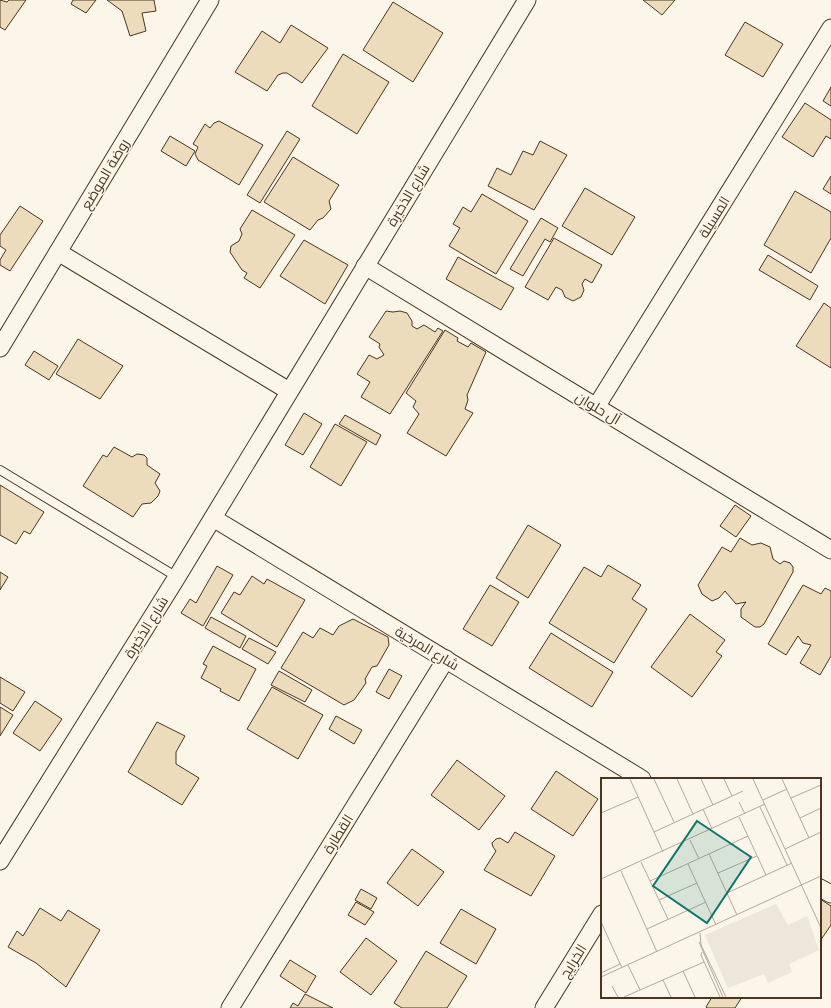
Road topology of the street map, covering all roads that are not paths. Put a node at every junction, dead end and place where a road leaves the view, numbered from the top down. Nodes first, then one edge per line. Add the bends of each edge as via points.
1 (210, 0) edge
2 (526, 0) edge
3 (831, 28) edge
4 (58, 252) junction
5 (366, 266) junction
6 (0, 348) edge
7 (290, 391) junction
8 (596, 407) junction
9 (0, 470) edge
10 (213, 518) junction
11 (830, 546) edge
12 (177, 577) junction
13 (446, 659) junction
14 (640, 778) edge
15 (0, 861) edge
16 (821, 889) edge
17 (831, 894) edge
18 (601, 916) edge
19 (230, 1008) edge
20 (544, 1008) edge

1 - 4 street, روضة الموضع
2 - 5 street, شارع الذخيرة
3 - 8 street, المسيلة
4 - 6 street, روضة الموضع
4 - 7 street
5 - 7 street, شارع الذخيرة
5 - 8 street, آل حلوان
7 - 10 street, شارع الذخيرة
8 - 11 street, آل حلوان
9 - 12 lane
10 - 12 street, شارع الذخيرة
10 - 13 street, شارع المرخية
12 - 15 street, شارع الذخيرة
13 - 14 street, شارع المرخية
13 - 19 street, القطارة
16 - 17 street
18 - 20 street, الخرايج

